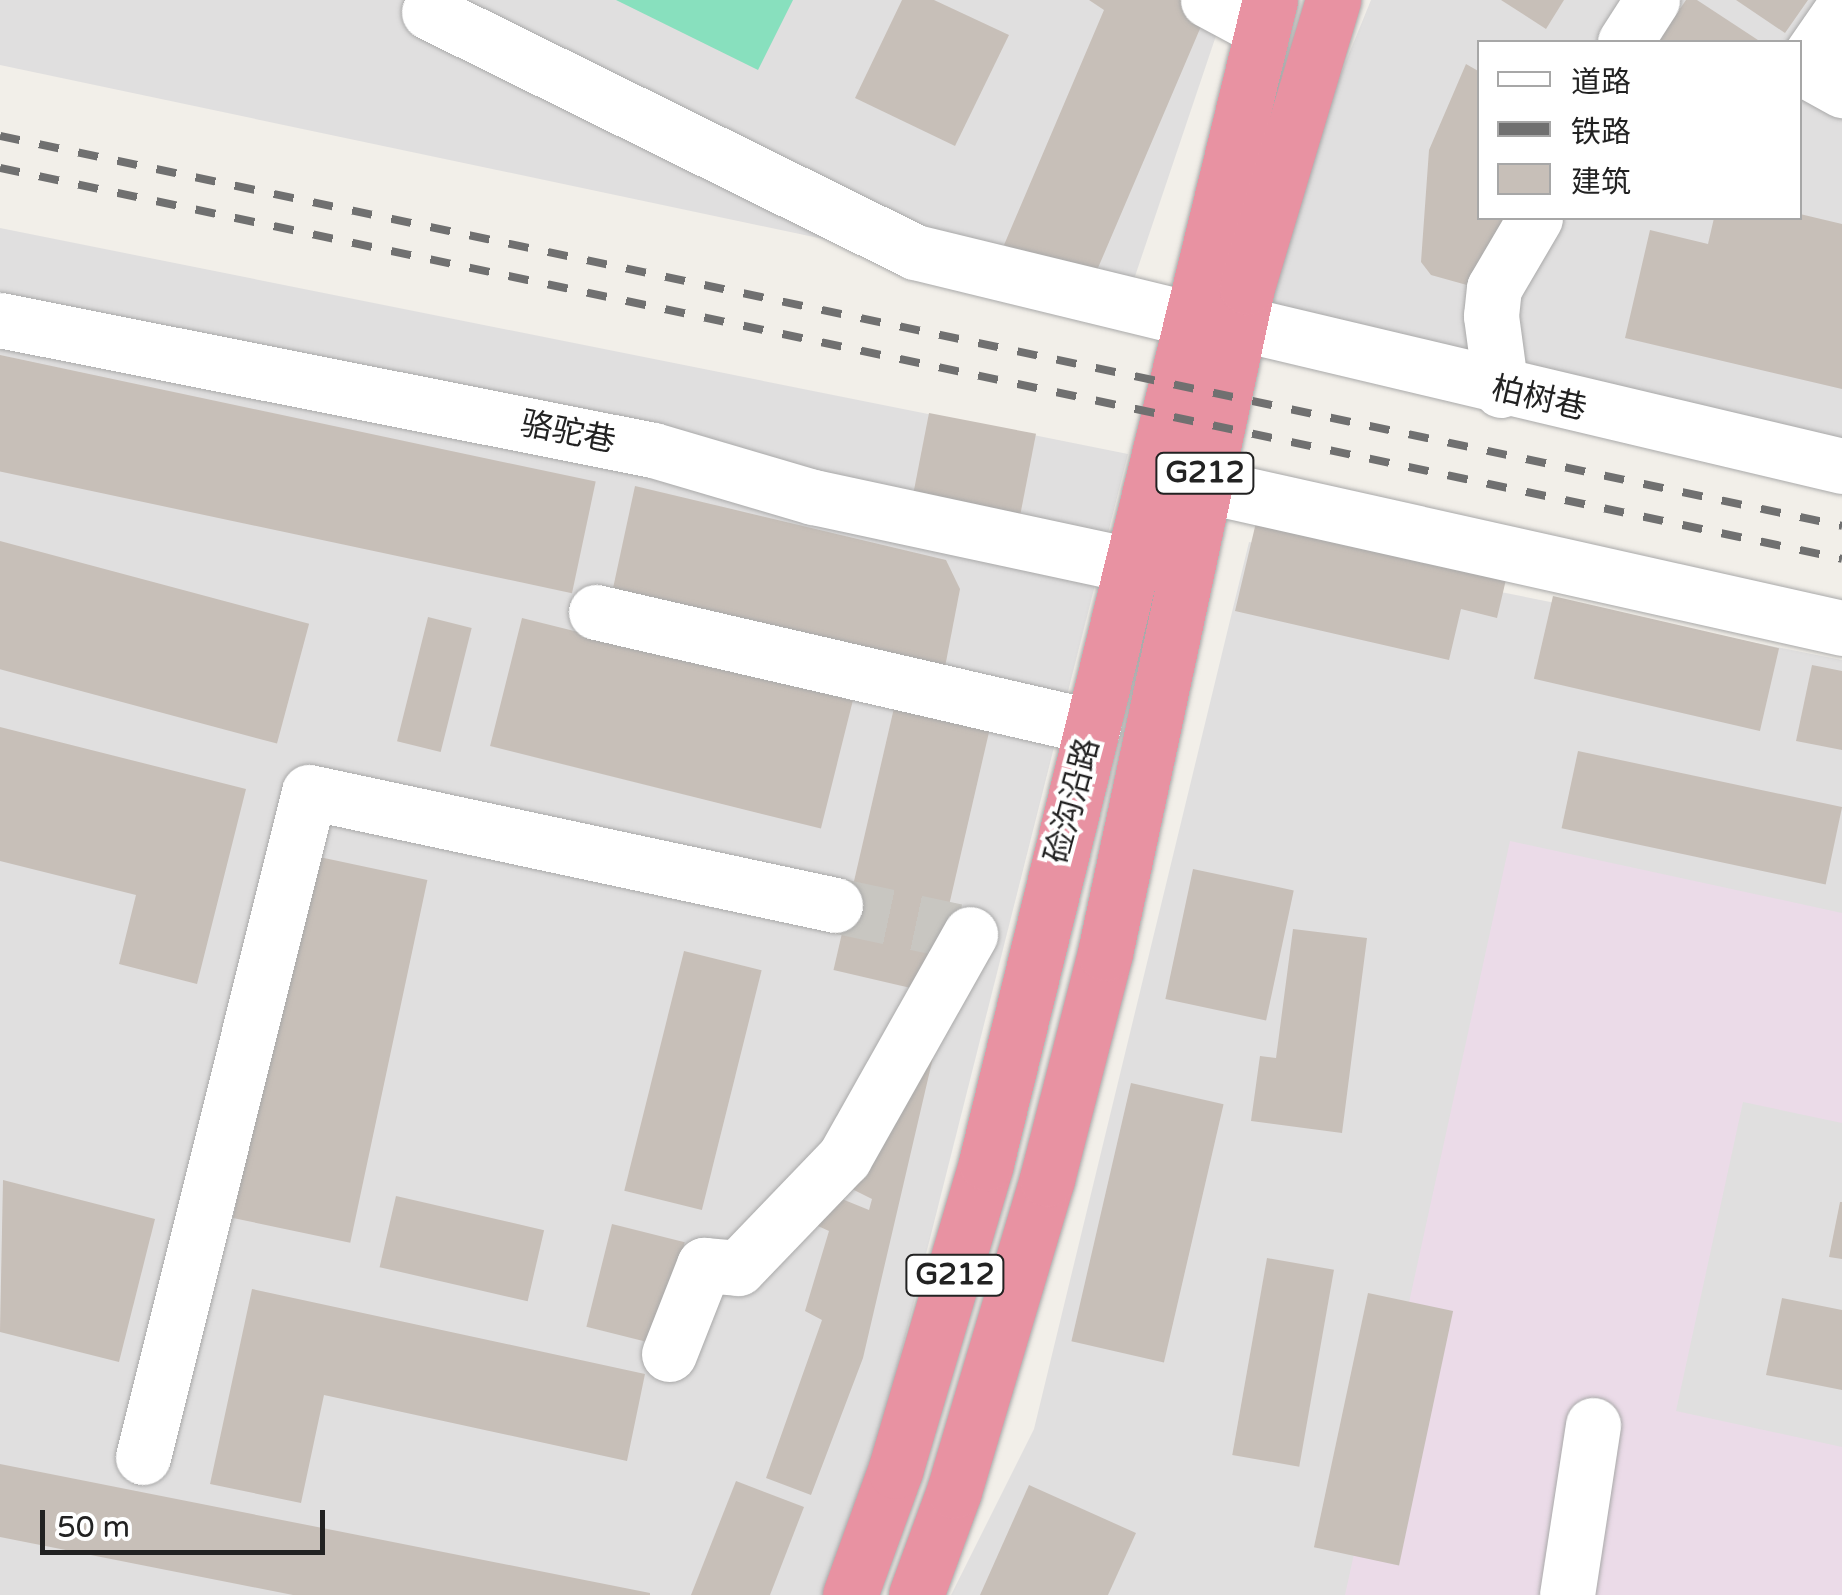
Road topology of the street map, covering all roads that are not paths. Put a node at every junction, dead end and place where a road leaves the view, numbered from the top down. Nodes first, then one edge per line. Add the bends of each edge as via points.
1 (1208, 0) edge
2 (1334, 0) edge
3 (1652, 0) edge
4 (1842, 10) edge
5 (429, 12) dead end
6 (1266, 15) edge
7 (1626, 40) edge
8 (1842, 90) edge
9 (1534, 220) edge
10 (0, 320) edge
11 (1214, 321) junction
12 (1501, 390) junction
13 (1842, 466) edge
14 (1202, 486) junction
15 (1131, 565) junction
16 (596, 612) dead end
17 (1842, 628) edge
18 (1094, 727) junction
19 (835, 905) tunnel mouth
20 (1034, 948) junction
21 (669, 1354) dead end
22 (1593, 1425) dead end
23 (143, 1457) dead end
24 (850, 1595) edge
25 (916, 1595) edge
26 (1567, 1595) edge

1 - 6 street
2 - 11 highway, 硷沟沿路 / G212
3 - 7 street
4 - 8 street via 1802,68
5 - 11 street, 柏树巷 via 915,252
6 - 11 highway, 硷沟沿路 / G212
9 - 12 street via 1494,288
10 - 15 street, 骆驼巷 via 654,450 813,497
11 - 12 street, 柏树巷
11 - 14 highway, 硷沟沿路 / G212
11 - 15 highway, 硷沟沿路 / G212
12 - 13 street, 柏树巷
14 - 17 street
14 - 25 highway, 硷沟沿路 / G212 via 1105,954 954,1491
15 - 18 highway, 硷沟沿路 / G212
16 - 18 street
18 - 20 highway, 硷沟沿路 / G212
19 - 23 street via 309,792
20 - 21 street via 963,932 844,1158 738,1268 704,1265
20 - 24 highway, 硷沟沿路 / G212 via 954,1278
22 - 26 street

